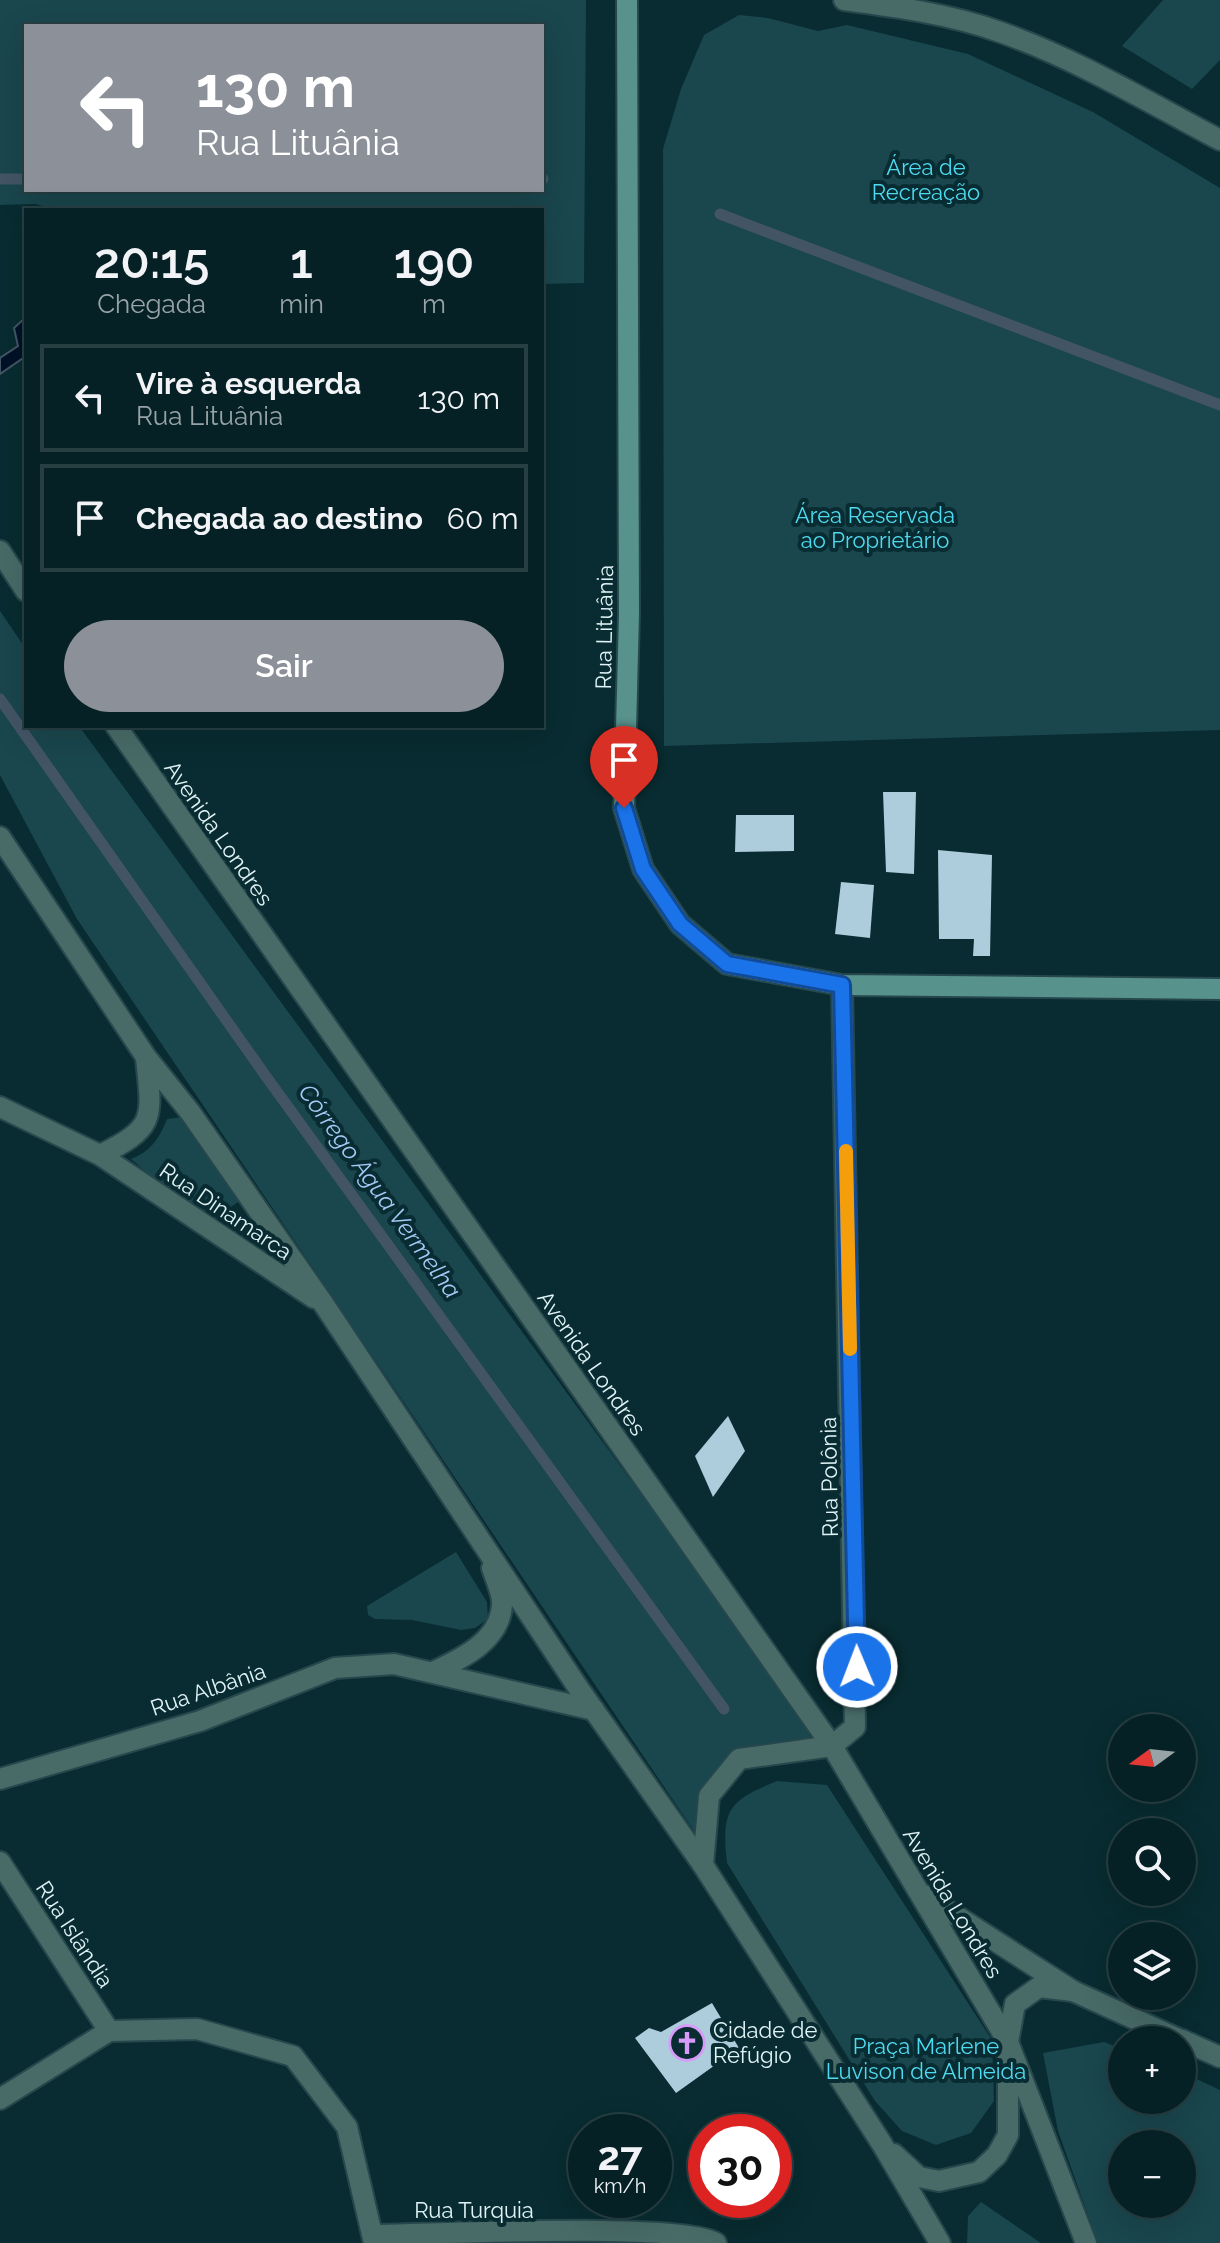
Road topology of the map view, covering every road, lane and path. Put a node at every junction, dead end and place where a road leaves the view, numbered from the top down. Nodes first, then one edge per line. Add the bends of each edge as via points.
1 (627, 0) edge
2 (844, 0) edge
3 (905, 4) edge
4 (1220, 140) edge
5 (0, 551) edge
6 (24, 588) edge
7 (117, 728) edge
8 (0, 837) edge
9 (842, 985) junction
10 (1220, 989) edge
11 (146, 1057) junction
12 (0, 1107) edge
13 (100, 1155) junction
14 (325, 1306) junction
15 (486, 1549) junction
16 (433, 1672) junction
17 (594, 1710) junction
18 (832, 1746) junction
19 (0, 1779) edge
20 (0, 1862) edge
21 (703, 1865) junction
22 (918, 1891) junction
23 (1073, 1991) junction
24 (1151, 2026) edge
25 (109, 2031) junction
26 (1008, 2042) junction
27 (1196, 2046) edge
28 (1220, 2057) edge
29 (0, 2099) edge
30 (882, 2144) junction
31 (374, 2239) edge
32 (716, 2243) edge
33 (940, 2243) edge
34 (1086, 2243) edge

1 - 9 street, Rua Lituânia via 629,613 624,808 643,869 680,924 727,964
2 - 3 street
3 - 4 street via 999,31
5 - 6 street
7 - 18 street, Avenida Londres
8 - 11 street
9 - 10 street, Rua Lituânia
9 - 18 street, Rua Polônia via 857,1698 855,1727
11 - 13 street via 152,1111 136,1137
11 - 14 street
12 - 13 street, Rua Dinamarca
13 - 14 street, Rua Dinamarca
14 - 15 street
15 - 16 street via 502,1605 492,1632 475,1650
15 - 17 street
16 - 17 street, Rua Albânia
16 - 19 street, Rua Albânia via 394,1664 335,1668 200,1721
17 - 21 street
18 - 21 street via 739,1759 709,1796
18 - 22 street, Avenida Londres
20 - 25 street, Rua Islândia
21 - 30 street
22 - 23 street
22 - 26 street, Avenida Londres
23 - 24 street
23 - 26 street via 1039,1987 1015,2004
25 - 29 street
25 - 31 street via 197,2029 293,2056 347,2127
26 - 30 street via 1008,2135 979,2172 939,2181 919,2177
26 - 34 street, Avenida Londres
27 - 28 street
30 - 33 street
31 - 32 street, Rua Turquia via 647,2233 706,2237

